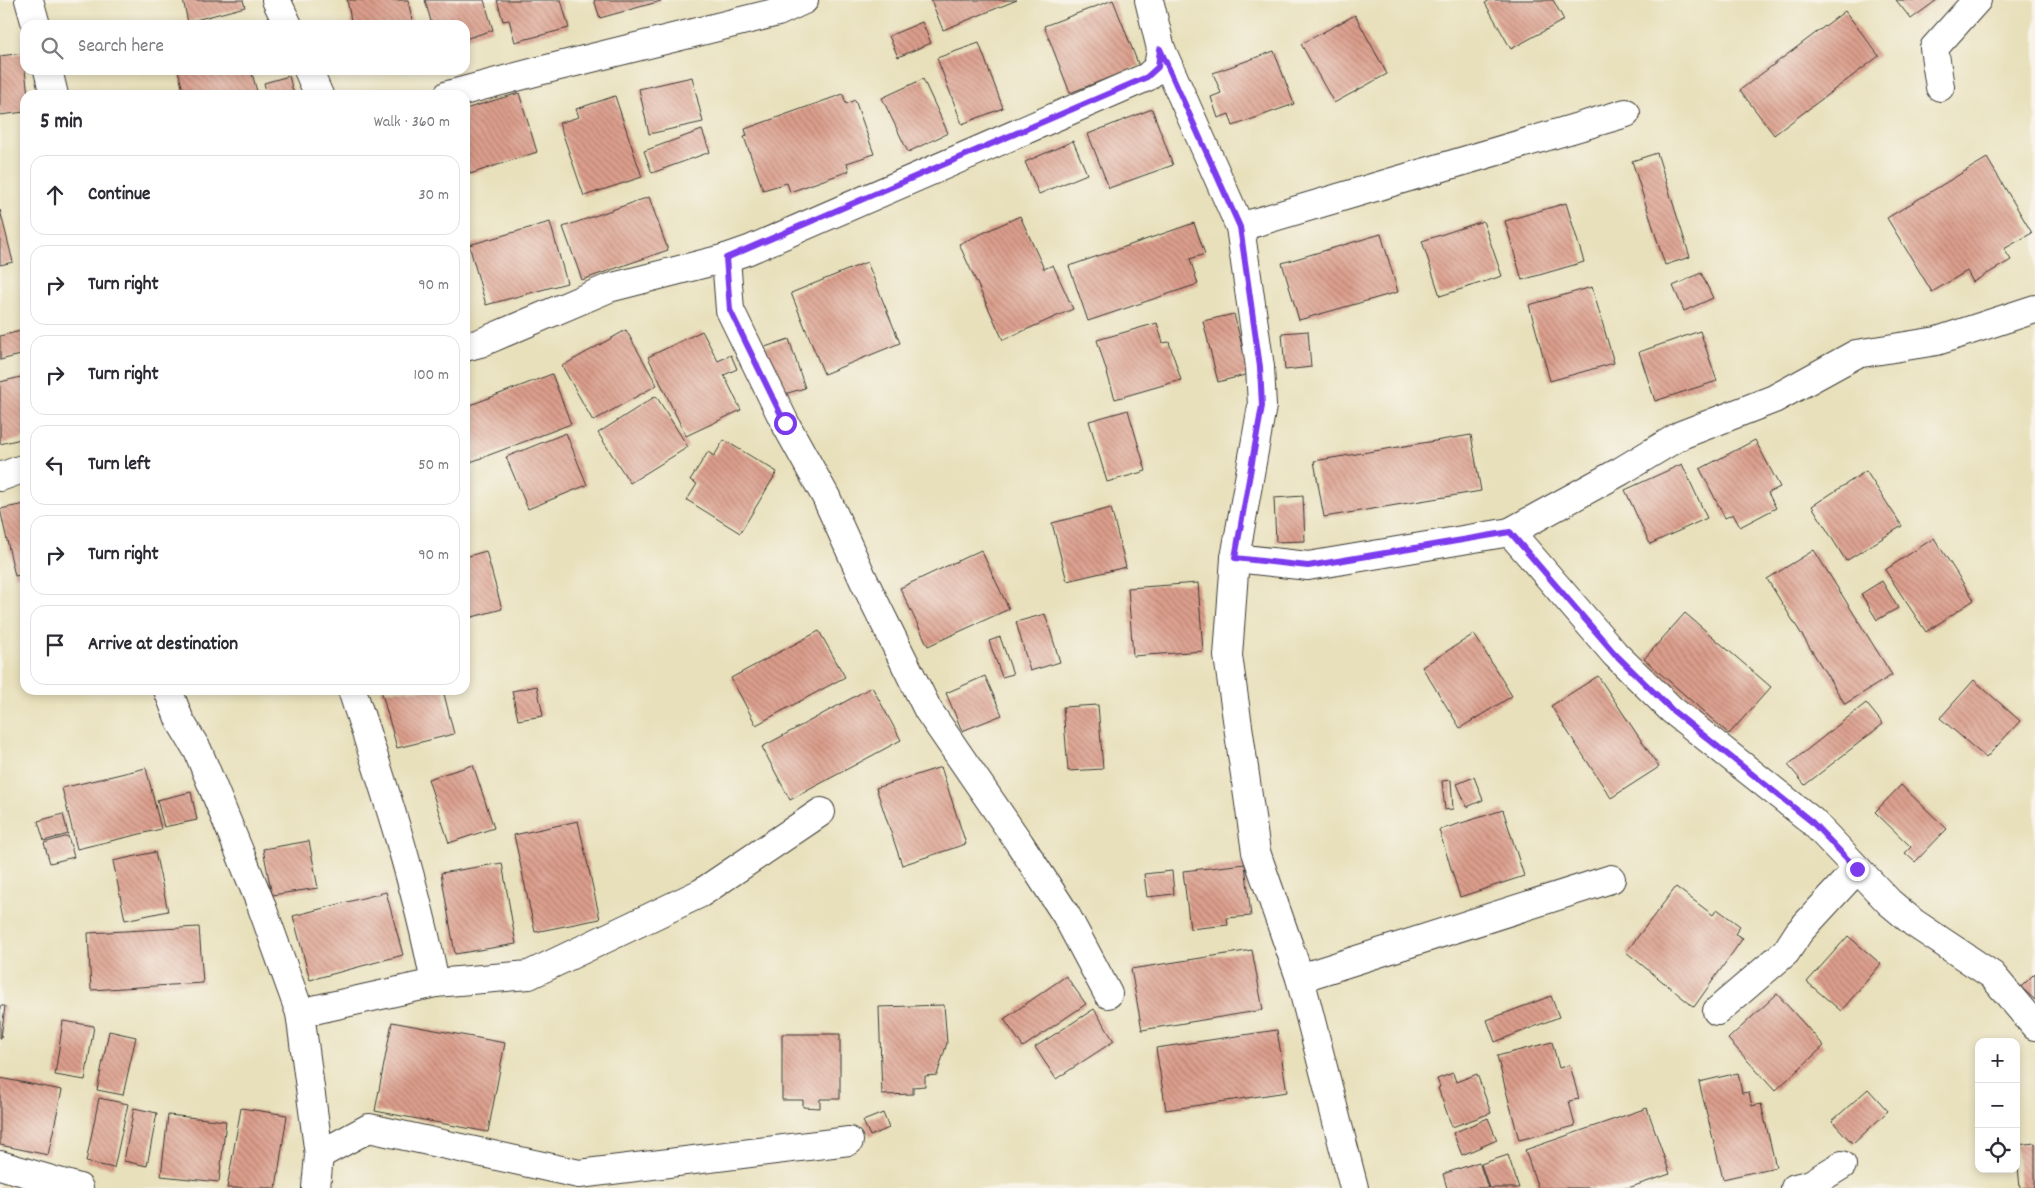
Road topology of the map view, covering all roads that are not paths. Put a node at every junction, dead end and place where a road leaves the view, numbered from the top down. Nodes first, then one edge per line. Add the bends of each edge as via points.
1 (29, 0) edge
2 (276, 0) edge
3 (804, 0) edge
4 (1149, 0) edge
5 (1977, 0) edge
6 (35, 20) edge
7 (286, 20) edge
8 (1160, 49) junction
9 (49, 75) edge
10 (310, 75) edge
11 (1940, 87) dead end
12 (53, 90) edge
13 (317, 90) edge
14 (467, 90) edge
15 (1626, 113) dead end
16 (1240, 227) junction
17 (726, 258) junction
18 (2035, 309) edge
19 (470, 346) edge
20 (20, 470) edge
21 (0, 477) edge
22 (1510, 532) junction
23 (1235, 558) junction
24 (170, 695) edge
25 (354, 695) edge
26 (821, 812) dead end
27 (1857, 869) junction
28 (1611, 879) dead end
29 (1300, 978) junction
30 (435, 983) junction
31 (1108, 994) dead end
32 (1717, 1011) dead end
33 (300, 1013) junction
34 (2035, 1026) edge
35 (849, 1141) dead end
36 (319, 1155) junction
37 (0, 1165) edge
38 (1842, 1165) dead end
39 (79, 1188) edge
40 (316, 1188) edge
41 (1354, 1188) edge
42 (1795, 1188) edge

1 - 6 street
2 - 7 street
3 - 14 street via 778,12
4 - 8 street
5 - 11 street via 1934,48
8 - 16 street
8 - 17 street via 1158,67 1147,77
9 - 12 street
10 - 13 street
15 - 16 street
16 - 23 street via 1260,367 1262,406
17 - 19 street via 609,288
17 - 31 street via 730,310 785,423 826,497 928,710 1061,907
18 - 22 street via 1936,341 1856,354 1774,399 1681,434
20 - 21 street
22 - 23 street via 1308,566
22 - 27 street via 1615,654 1666,704 1812,822
23 - 29 street via 1228,656 1256,852
24 - 33 street via 198,751 260,902
25 - 30 street via 420,912
26 - 30 street via 701,893 529,975
27 - 32 street via 1799,932 1786,952
27 - 34 street via 1914,923 1992,975
28 - 29 street
29 - 41 street
30 - 33 street
33 - 36 street
35 - 36 street via 579,1174 369,1128
36 - 40 street
37 - 39 street
38 - 42 street via 1811,1184

